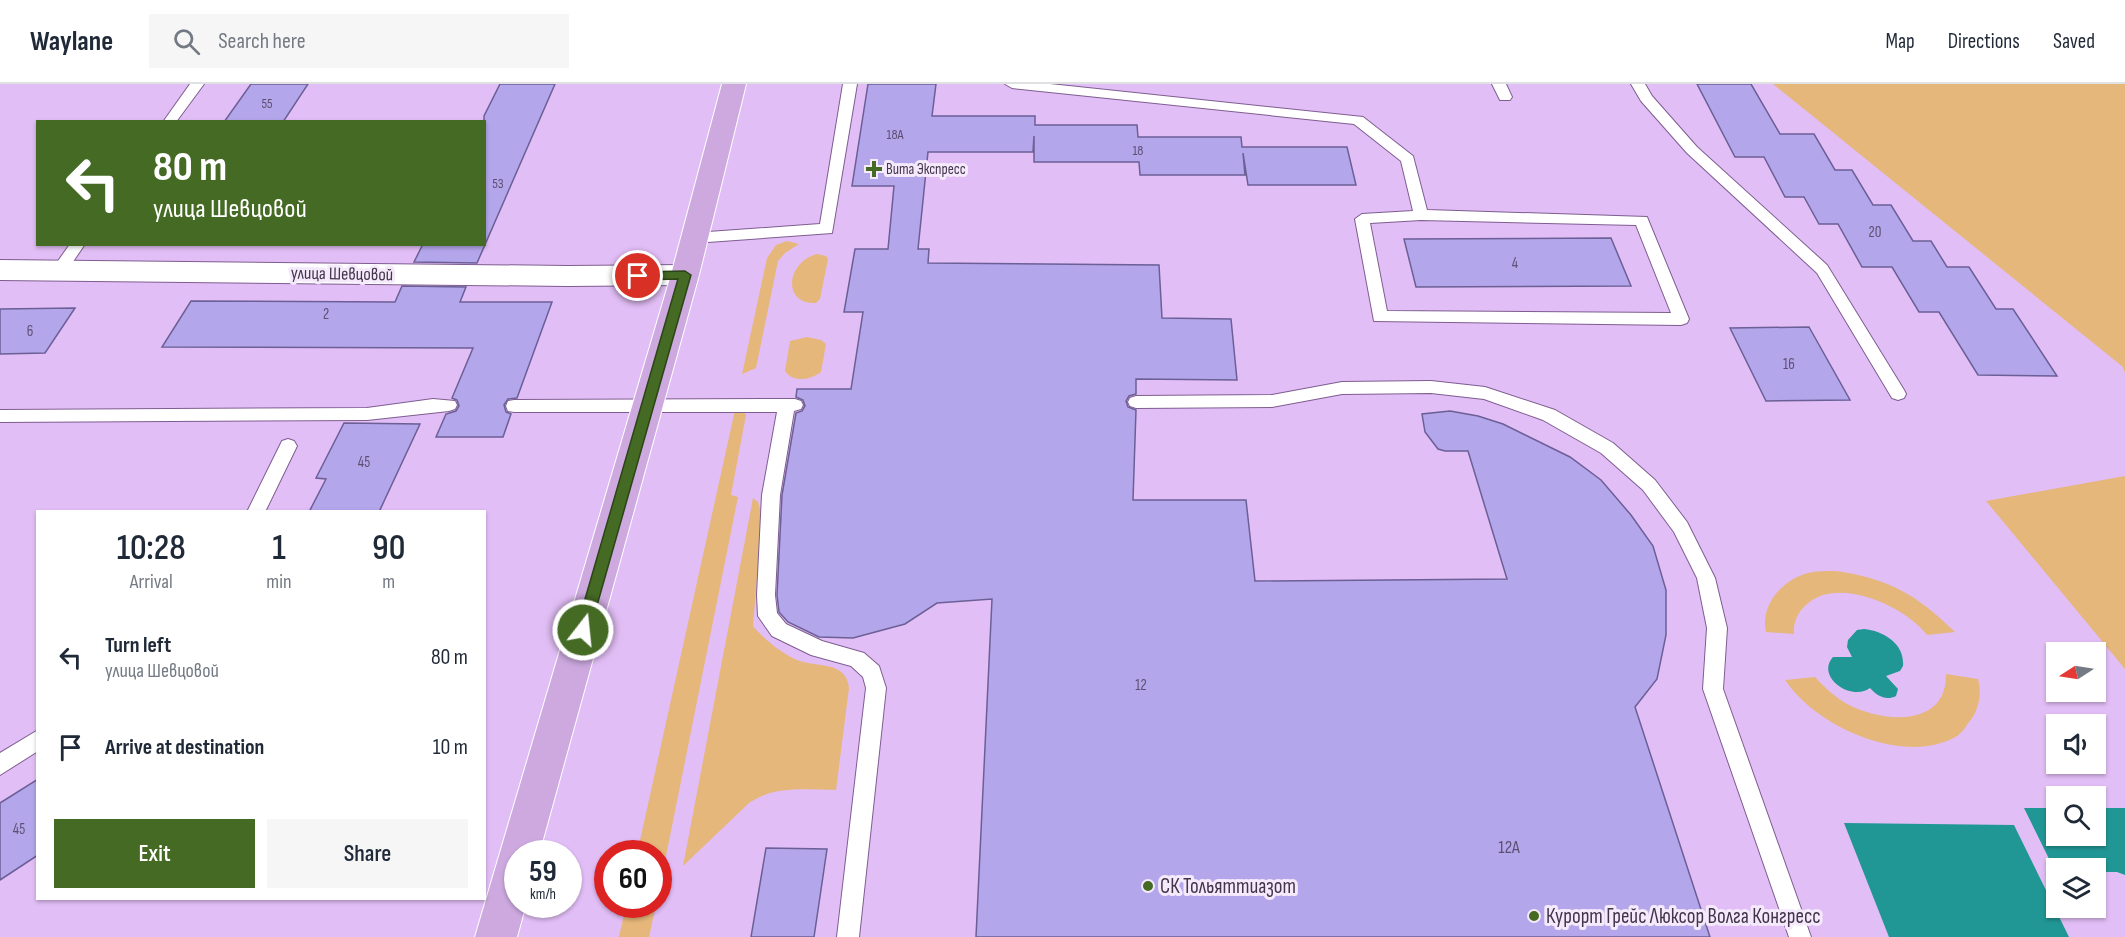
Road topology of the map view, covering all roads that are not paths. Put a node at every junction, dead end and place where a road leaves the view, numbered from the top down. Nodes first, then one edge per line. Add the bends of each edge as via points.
1 (196, 84) edge
2 (734, 84) edge
3 (850, 84) edge
4 (1012, 84) edge
5 (1499, 84) edge
6 (1638, 84) edge
7 (1505, 97) dead end
8 (170, 120) edge
9 (1421, 215) junction
10 (694, 238) junction
11 (77, 246) edge
12 (0, 270) edge
13 (59, 271) junction
14 (685, 275) junction
15 (1898, 394) dead end
16 (1136, 402) dead end
17 (449, 405) dead end
18 (514, 406) dead end
19 (646, 407) junction
20 (0, 416) edge
21 (288, 446) dead end
22 (257, 510) edge
23 (36, 740) edge
24 (0, 765) edge
25 (523, 840) edge
26 (504, 909) edge
27 (496, 937) edge
28 (848, 937) edge
29 (1800, 937) edge

1 - 8 lane
2 - 10 main road
3 - 10 lane via 827,229
4 - 9 lane via 1358,120 1408,159
5 - 7 lane
6 - 15 lane via 1692,150 1822,269
9 - 9 lane via 1642,220 1681,319 1380,317 1362,219
10 - 14 main road
11 - 13 lane
12 - 13 street, улица Шевцовой
13 - 14 street, улица Шевцовой
14 - 19 main road
16 - 29 lane via 1272,401 1342,388 1431,387 1485,393 1549,415 1607,448 1649,484 1681,527 1706,578 1716,628 1713,689
17 - 20 lane via 366,414
18 - 19 lane
19 - 25 main road
19 - 28 lane via 791,405 771,495 768,616 779,630 818,648 857,659 872,672 876,688
21 - 22 lane
23 - 24 lane
26 - 27 main road

